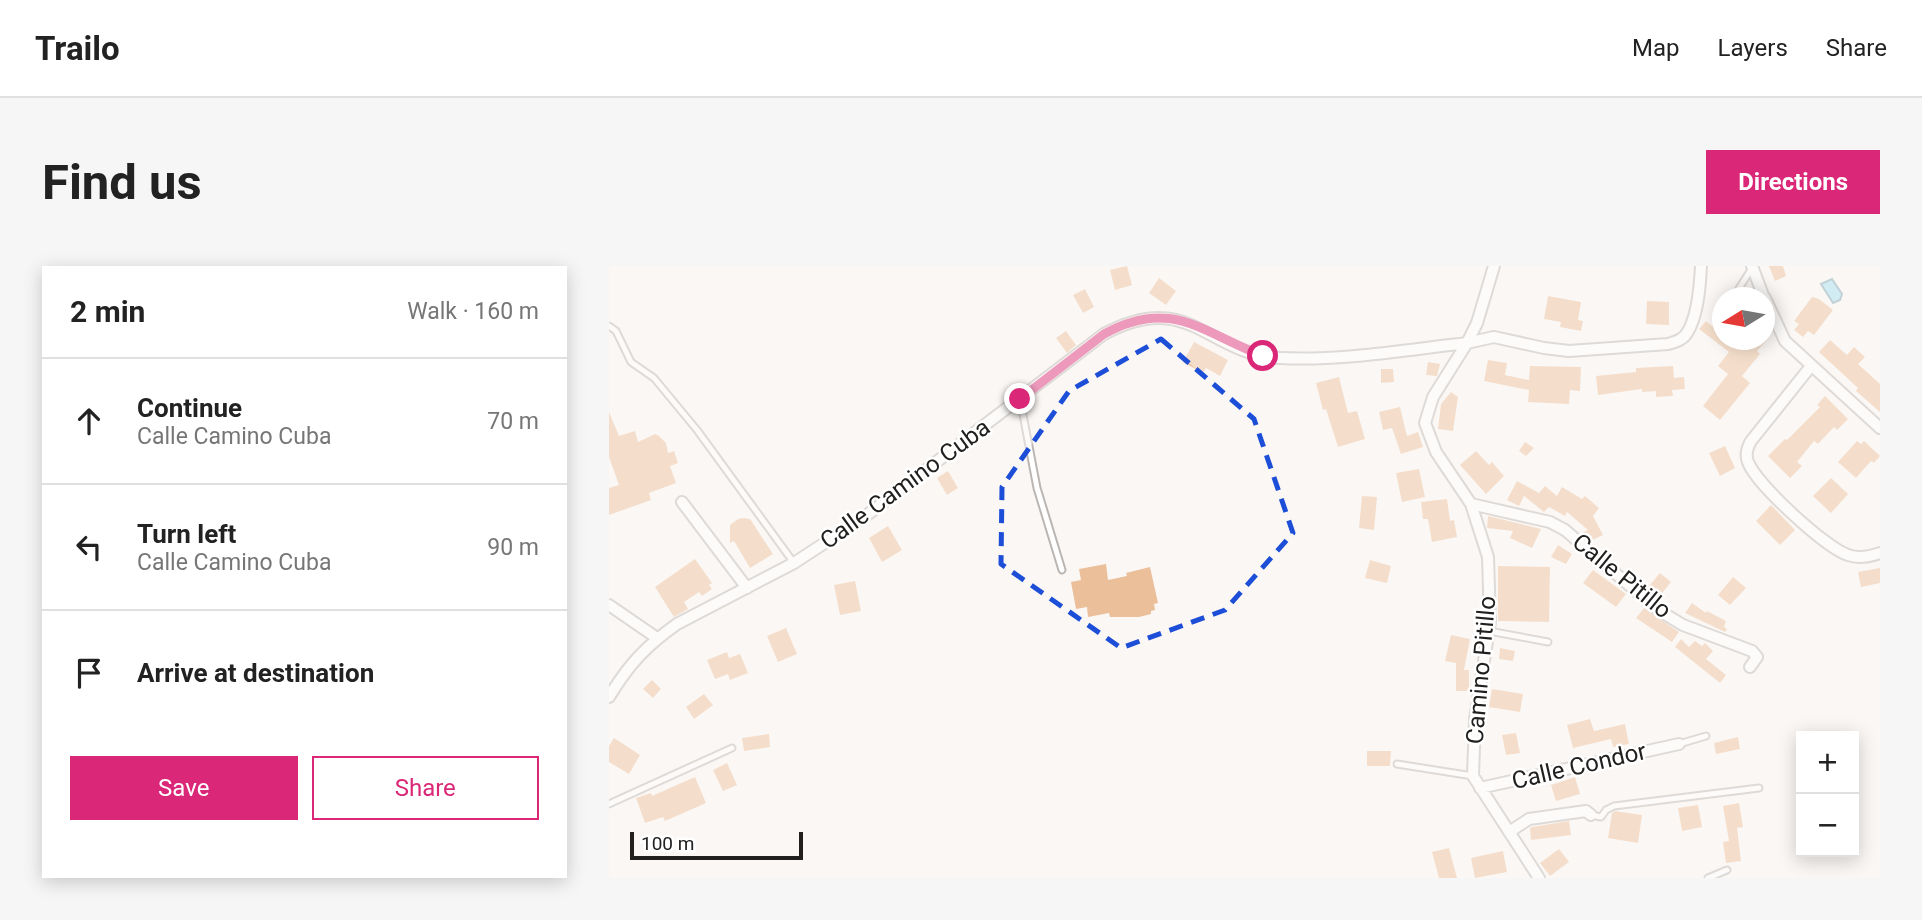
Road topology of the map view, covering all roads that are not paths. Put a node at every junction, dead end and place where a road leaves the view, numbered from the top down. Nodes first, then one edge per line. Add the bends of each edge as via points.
1 (1494, 266) edge
2 (1701, 266) edge
3 (1752, 267) edge
4 (1740, 287) edge
5 (1760, 287) edge
6 (1775, 321) edge
7 (609, 326) edge
8 (1467, 343) junction
9 (1811, 366) junction
10 (1020, 399) junction
11 (1880, 428) edge
12 (682, 502) dead end
13 (1471, 504) junction
14 (1880, 553) edge
15 (794, 563) junction
16 (1062, 570) dead end
17 (747, 588) junction
18 (609, 605) edge
19 (1488, 631) junction
20 (657, 638) junction
21 (1548, 642) dead end
22 (1750, 667) dead end
23 (609, 697) edge
24 (1706, 736) dead end
25 (1679, 744) joint
26 (732, 748) dead end
27 (1397, 764) dead end
28 (1473, 776) junction
29 (1480, 788) junction
30 (1759, 788) dead end
31 (609, 804) edge
32 (1591, 815) joint
33 (1509, 832) junction
34 (1727, 870) dead end
35 (1539, 878) edge
36 (1708, 878) edge

1 - 8 street
2 - 8 street, Calle Camino Cuba via 1695,308 1687,334 1679,341 1569,351 1494,337
3 - 4 lane
3 - 5 street
6 - 9 street via 1785,341
7 - 15 lane via 631,362 654,378 697,430
8 - 10 street, Calle Camino Cuba via 1281,358 1253,353 1188,322 1143,318 1104,334
8 - 13 street, Camino Pitillo via 1433,397 1425,423 1436,452
9 - 11 street
9 - 14 street via 1751,441 1748,461 1773,494 1834,550 1858,558
10 - 15 street, Calle Camino Cuba via 863,518
10 - 16 lane via 1037,488
12 - 17 street
13 - 19 street, Camino Pitillo via 1488,556
13 - 22 street, Calle Pitillo via 1535,517 1565,530 1658,610 1683,625 1752,651 1757,657
15 - 17 street, Calle Camino Cuba
17 - 20 street, Calle Camino Cuba
18 - 20 street
19 - 21 lane
19 - 28 street, Camino Pitillo via 1475,719
20 - 23 street, Calle Camino Cuba via 632,662
24 - 25 lane
25 - 29 street, Calle Condor
26 - 31 lane
27 - 28 lane
28 - 29 street, Camino Pitillo
29 - 33 street, Camino Pitillo
30 - 32 lane via 1614,806 1601,817
32 - 33 street via 1586,811 1529,819
33 - 35 street, Camino Pitillo
34 - 36 lane

